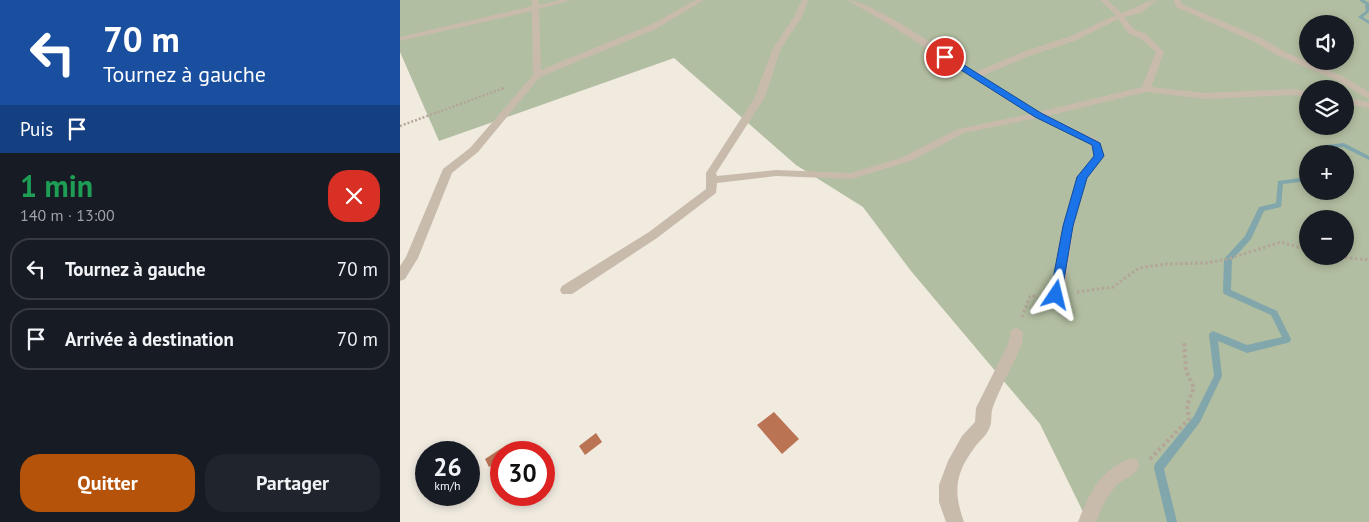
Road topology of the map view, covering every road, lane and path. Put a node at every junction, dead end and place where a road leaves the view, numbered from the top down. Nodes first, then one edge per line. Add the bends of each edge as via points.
1 (569, 0) edge
2 (702, 0) edge
3 (805, 0) edge
4 (850, 0) edge
5 (1103, 0) edge
6 (1154, 0) edge
7 (1177, 0) edge
8 (535, 4) edge
9 (1119, 16) junction
10 (400, 40) edge
11 (537, 75) junction
12 (975, 76) junction
13 (1146, 89) junction
14 (1299, 93) edge
15 (1369, 96) edge
16 (1354, 102) edge
17 (1369, 105) edge
18 (1038, 115) junction
19 (400, 126) edge
20 (711, 180) junction
21 (1299, 247) edge
22 (1354, 258) edge
23 (1369, 260) edge
24 (400, 276) edge
25 (567, 290) dead end
26 (1056, 295) junction
27 (1016, 334) joint
28 (1184, 341) dead end
29 (1131, 466) joint
30 (955, 522) edge
31 (1087, 522) edge

1 - 8 street
2 - 11 street via 653,28
3 - 20 street via 798,17 777,48 760,97 710,173
4 - 12 street via 888,20
5 - 9 street
6 - 9 street via 1138,11
7 - 15 street via 1179,5 1339,78
8 - 10 street
8 - 11 street
9 - 12 street via 1074,38
9 - 13 street via 1132,32 1143,36 1160,52
11 - 19 path
11 - 24 street via 474,150 447,171 412,258
12 - 18 street
13 - 14 street via 1205,96
13 - 18 street
16 - 17 street
18 - 20 street via 961,131 908,159 851,176 776,173
18 - 26 street via 1096,143 1099,156 1082,177 1068,226
20 - 25 street via 712,190 653,235
21 - 26 path via 1281,242 1206,263 1139,268 1113,287
22 - 23 path
26 - 27 path via 1030,296
27 - 30 street via 1006,364 984,408 982,425 968,442 948,485 948,502
28 - 29 path via 1186,372 1194,388 1187,405 1189,418 1148,460
29 - 31 street via 1113,477 1098,496

